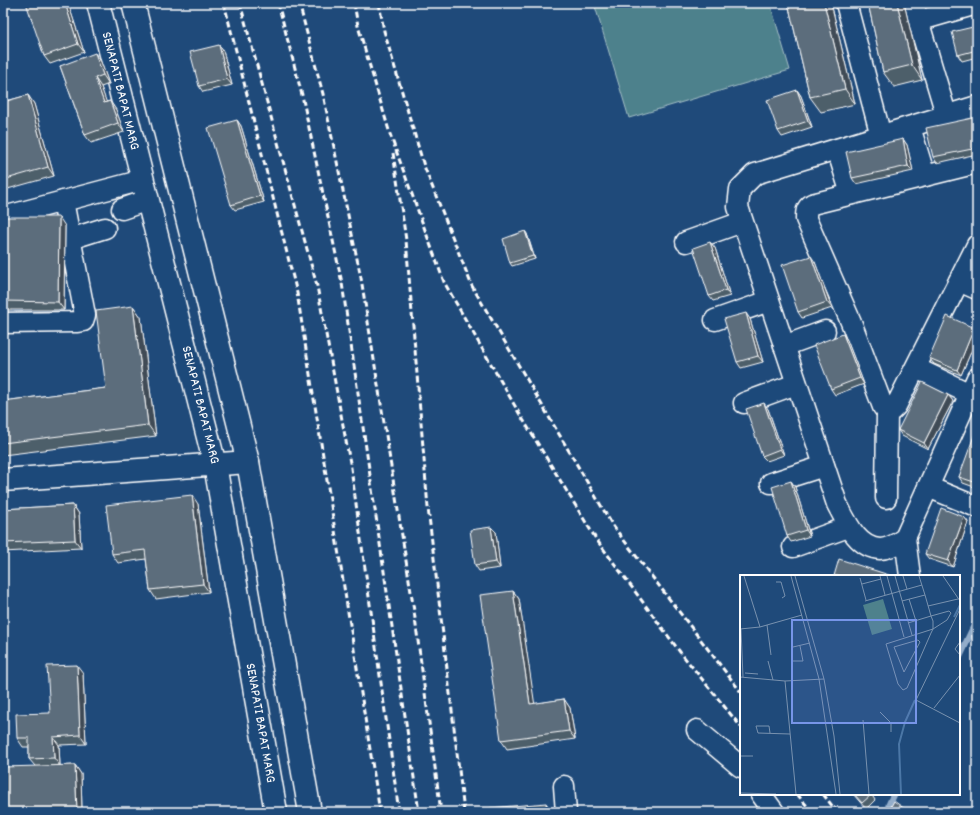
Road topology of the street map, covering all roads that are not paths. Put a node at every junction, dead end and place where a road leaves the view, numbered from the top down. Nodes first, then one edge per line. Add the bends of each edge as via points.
1 (98, 3) edge
2 (133, 3) edge
3 (846, 3) edge
4 (976, 4) edge
5 (916, 12) edge
6 (977, 106) edge
7 (946, 114) junction
8 (910, 127) junction
9 (881, 136) junction
10 (837, 149) junction
11 (977, 163) edge
12 (925, 176) junction
13 (146, 190) junction
14 (851, 194) junction
15 (63, 201) junction
16 (122, 209) dead end
17 (3, 216) edge
18 (742, 222) junction
19 (105, 228) dead end
20 (70, 239) junction
21 (686, 242) dead end
22 (977, 245) edge
23 (959, 281) junction
24 (977, 289) edge
25 (769, 301) junction
26 (715, 320) dead end
27 (3, 323) edge
28 (825, 332) dead end
29 (784, 346) junction
30 (916, 368) junction
31 (796, 384) junction
32 (972, 399) edge
33 (744, 403) dead end
34 (887, 411) junction
35 (248, 462) junction
36 (215, 465) junction
37 (824, 466) junction
38 (3, 480) edge
39 (771, 483) dead end
40 (928, 486) junction
41 (886, 498) dead end
42 (977, 507) edge
43 (848, 527) junction
44 (905, 538) junction
45 (793, 547) edge
46 (910, 575) edge
47 (276, 618) junction
48 (243, 623) junction
49 (697, 730) dead end
50 (740, 766) edge
51 (564, 786) dead end
52 (762, 795) edge
53 (309, 806) edge
54 (276, 809) edge
55 (566, 812) edge
56 (774, 812) edge

1 - 13 main road, SENAPATI BAPAT MARG
2 - 35 main road
3 - 9 street
4 - 5 street
5 - 7 street
6 - 7 street
7 - 8 street
8 - 9 street
8 - 12 street
9 - 10 street
10 - 14 street
10 - 18 street via 754,174 740,189 738,207
11 - 12 street
12 - 14 street
13 - 15 street
13 - 16 street
13 - 36 main road, SENAPATI BAPAT MARG
14 - 34 street via 812,204 806,212 806,218 851,322 882,407
15 - 17 street
15 - 20 street
18 - 21 street
18 - 25 street
19 - 20 street
20 - 27 street via 85,314 83,321
22 - 23 street
23 - 24 street
23 - 30 street
25 - 26 street
25 - 29 street
28 - 29 street
29 - 31 street
30 - 32 street
30 - 34 street via 896,406
31 - 33 street
31 - 37 street
32 - 40 street
34 - 41 street
35 - 36 main road
35 - 47 main road
36 - 38 main road
36 - 48 main road, SENAPATI BAPAT MARG
37 - 39 street
37 - 43 street
40 - 42 street
40 - 44 street
43 - 44 street via 863,544 880,549
43 - 45 street
44 - 46 street
47 - 48 main road
47 - 53 main road
48 - 54 main road, SENAPATI BAPAT MARG
49 - 50 street
51 - 55 street
52 - 56 street
53 - 54 main road

